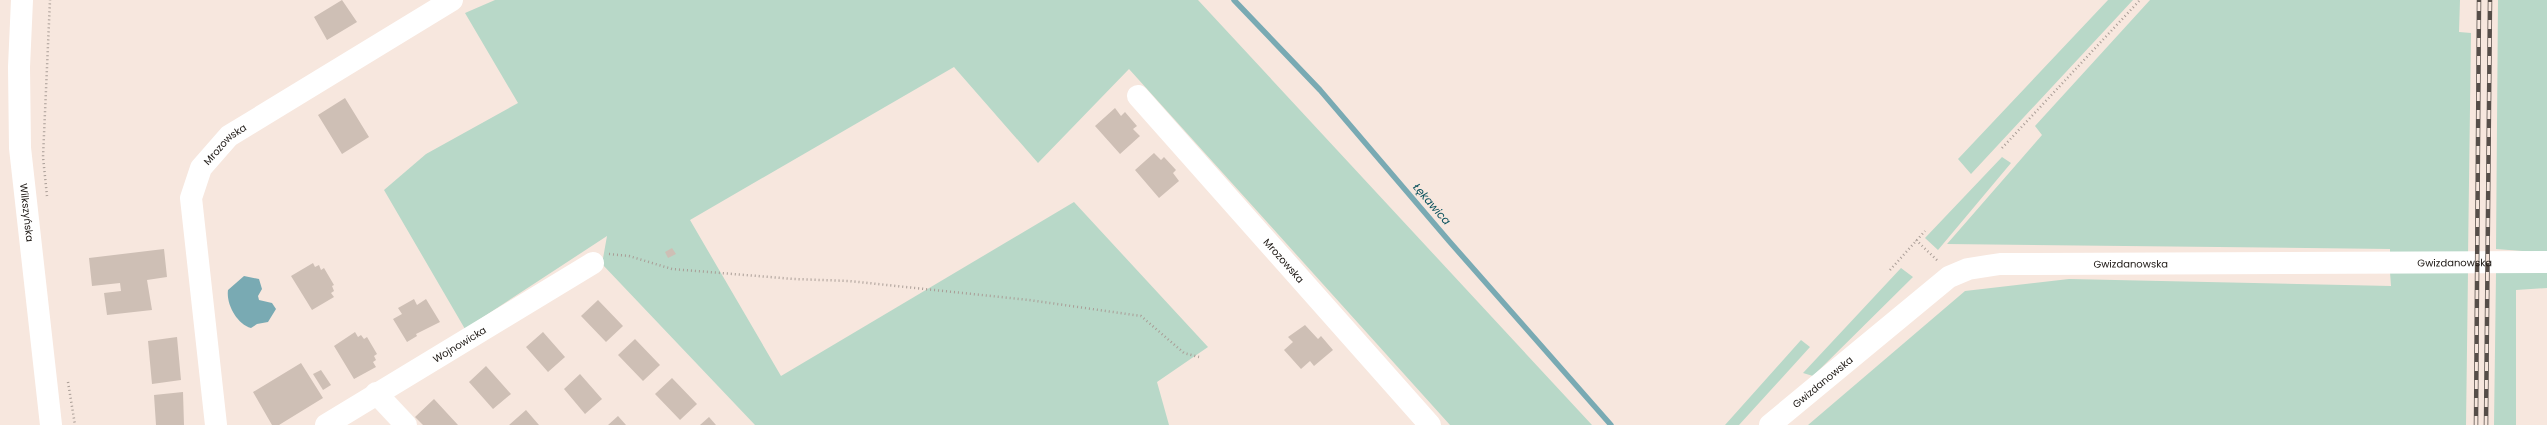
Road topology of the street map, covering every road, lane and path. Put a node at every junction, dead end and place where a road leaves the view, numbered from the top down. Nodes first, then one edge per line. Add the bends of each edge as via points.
1 (22, 0) edge
2 (50, 0) edge
3 (452, 0) edge
4 (2140, 0) edge
5 (1138, 96) dead end
6 (2002, 148) dead end
7 (48, 204) dead end
8 (1925, 231) dead end
9 (1916, 240) junction
10 (602, 258) joint
11 (2547, 262) edge
12 (1890, 270) dead end
13 (1949, 277) junction
14 (1199, 357) dead end
15 (68, 381) dead end
16 (376, 394) junction
17 (51, 425) edge
18 (75, 425) edge
19 (216, 425) edge
20 (326, 425) edge
21 (406, 425) edge
22 (1430, 425) edge
23 (1770, 425) edge

1 - 17 street, Wilkszyńska via 19,67 20,148
2 - 7 path via 43,157
3 - 19 street, Mrozowska via 229,136 201,168 191,198
4 - 6 path
5 - 22 street, Mrozowska
8 - 9 path
9 - 12 path
9 - 13 path via 1940,263
10 - 14 path via 629,256 672,269 849,281 1029,300 1141,316 1184,353
10 - 16 street, Wojnowicka
11 - 13 street, Gwizdanowska via 2000,264 1968,269
13 - 23 street, Gwizdanowska
15 - 18 path
16 - 20 street, Wojnowicka
16 - 21 street

